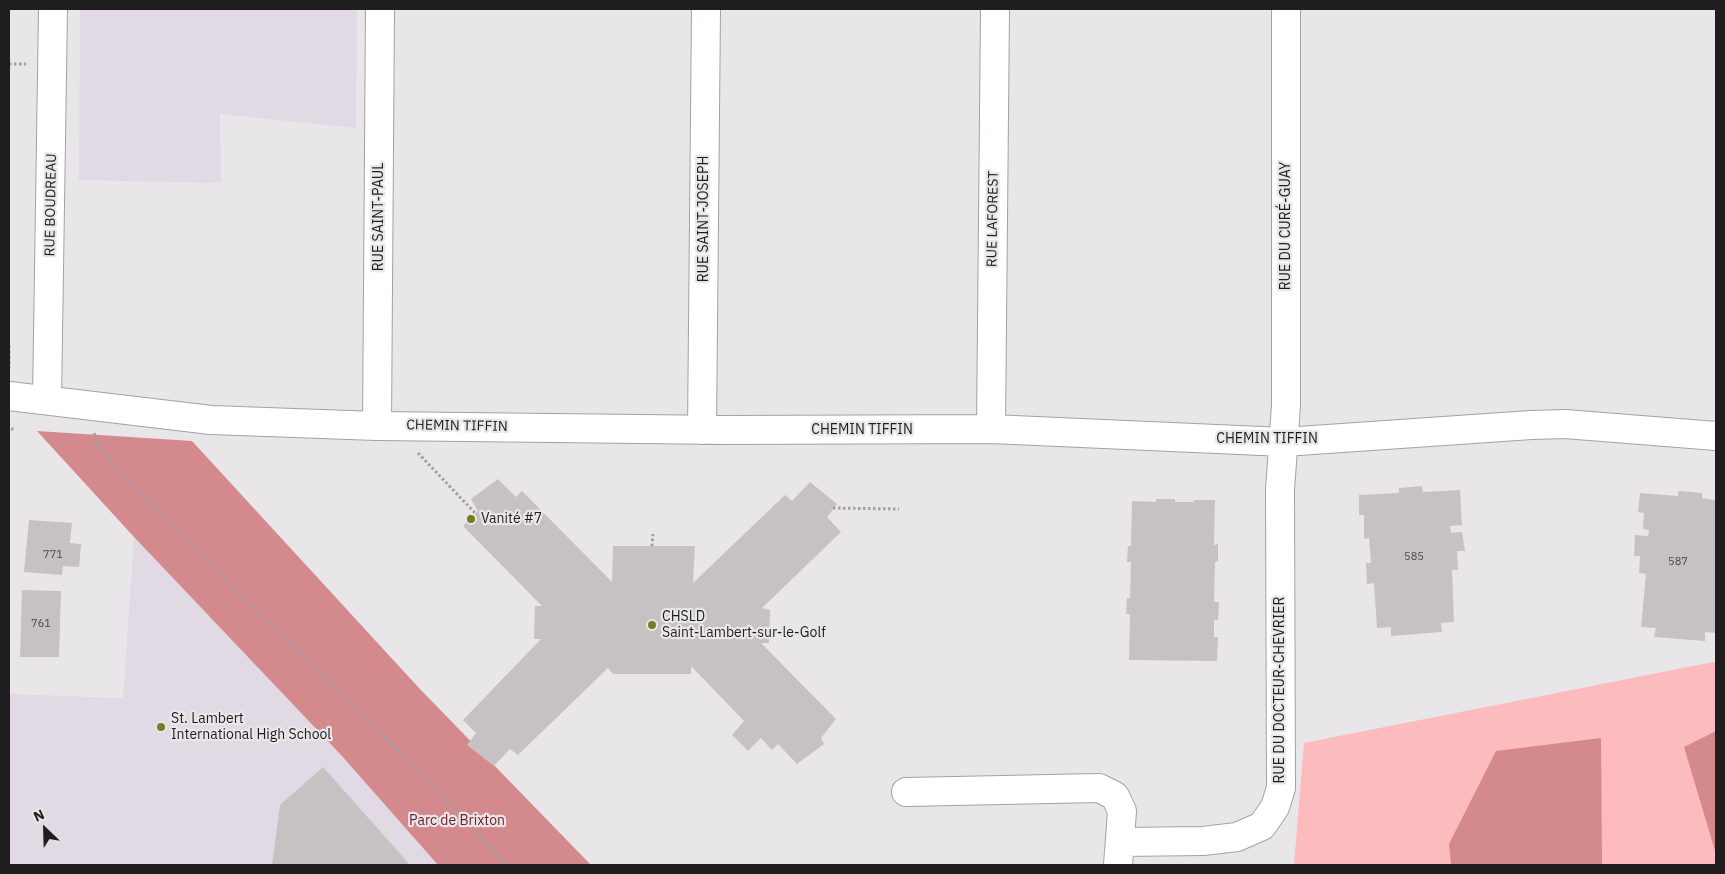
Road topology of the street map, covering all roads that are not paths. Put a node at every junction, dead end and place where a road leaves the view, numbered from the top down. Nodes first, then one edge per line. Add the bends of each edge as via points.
1 (53, 9) edge
2 (380, 9) edge
3 (706, 9) edge
4 (995, 9) edge
5 (1286, 9) edge
6 (9, 396) edge
7 (47, 400) junction
8 (377, 426) junction
9 (991, 429) junction
10 (702, 430) junction
11 (1716, 436) edge
12 (1284, 442) junction
13 (906, 792) dead end
14 (1120, 854) edge

1 - 7 street, RUE BOUDREAU
2 - 8 street, RUE SAINT-PAUL
3 - 10 street, RUE SAINT-JOSEPH
4 - 9 street, RUE LAFOREST
5 - 12 street, RUE DU CURÉ-GUAY
6 - 7 street, CHEMIN TIFFIN
7 - 8 street, CHEMIN TIFFIN via 212,420
8 - 10 street, CHEMIN TIFFIN
9 - 10 street, CHEMIN TIFFIN
9 - 12 street, CHEMIN TIFFIN
11 - 12 street, CHEMIN TIFFIN via 1565,424
12 - 14 street, RUE DU DOCTEUR-CHEVRIER via 1280,490 1281,788 1275,808 1262,826 1237,837
13 - 14 street via 1099,788 1115,796 1122,811

